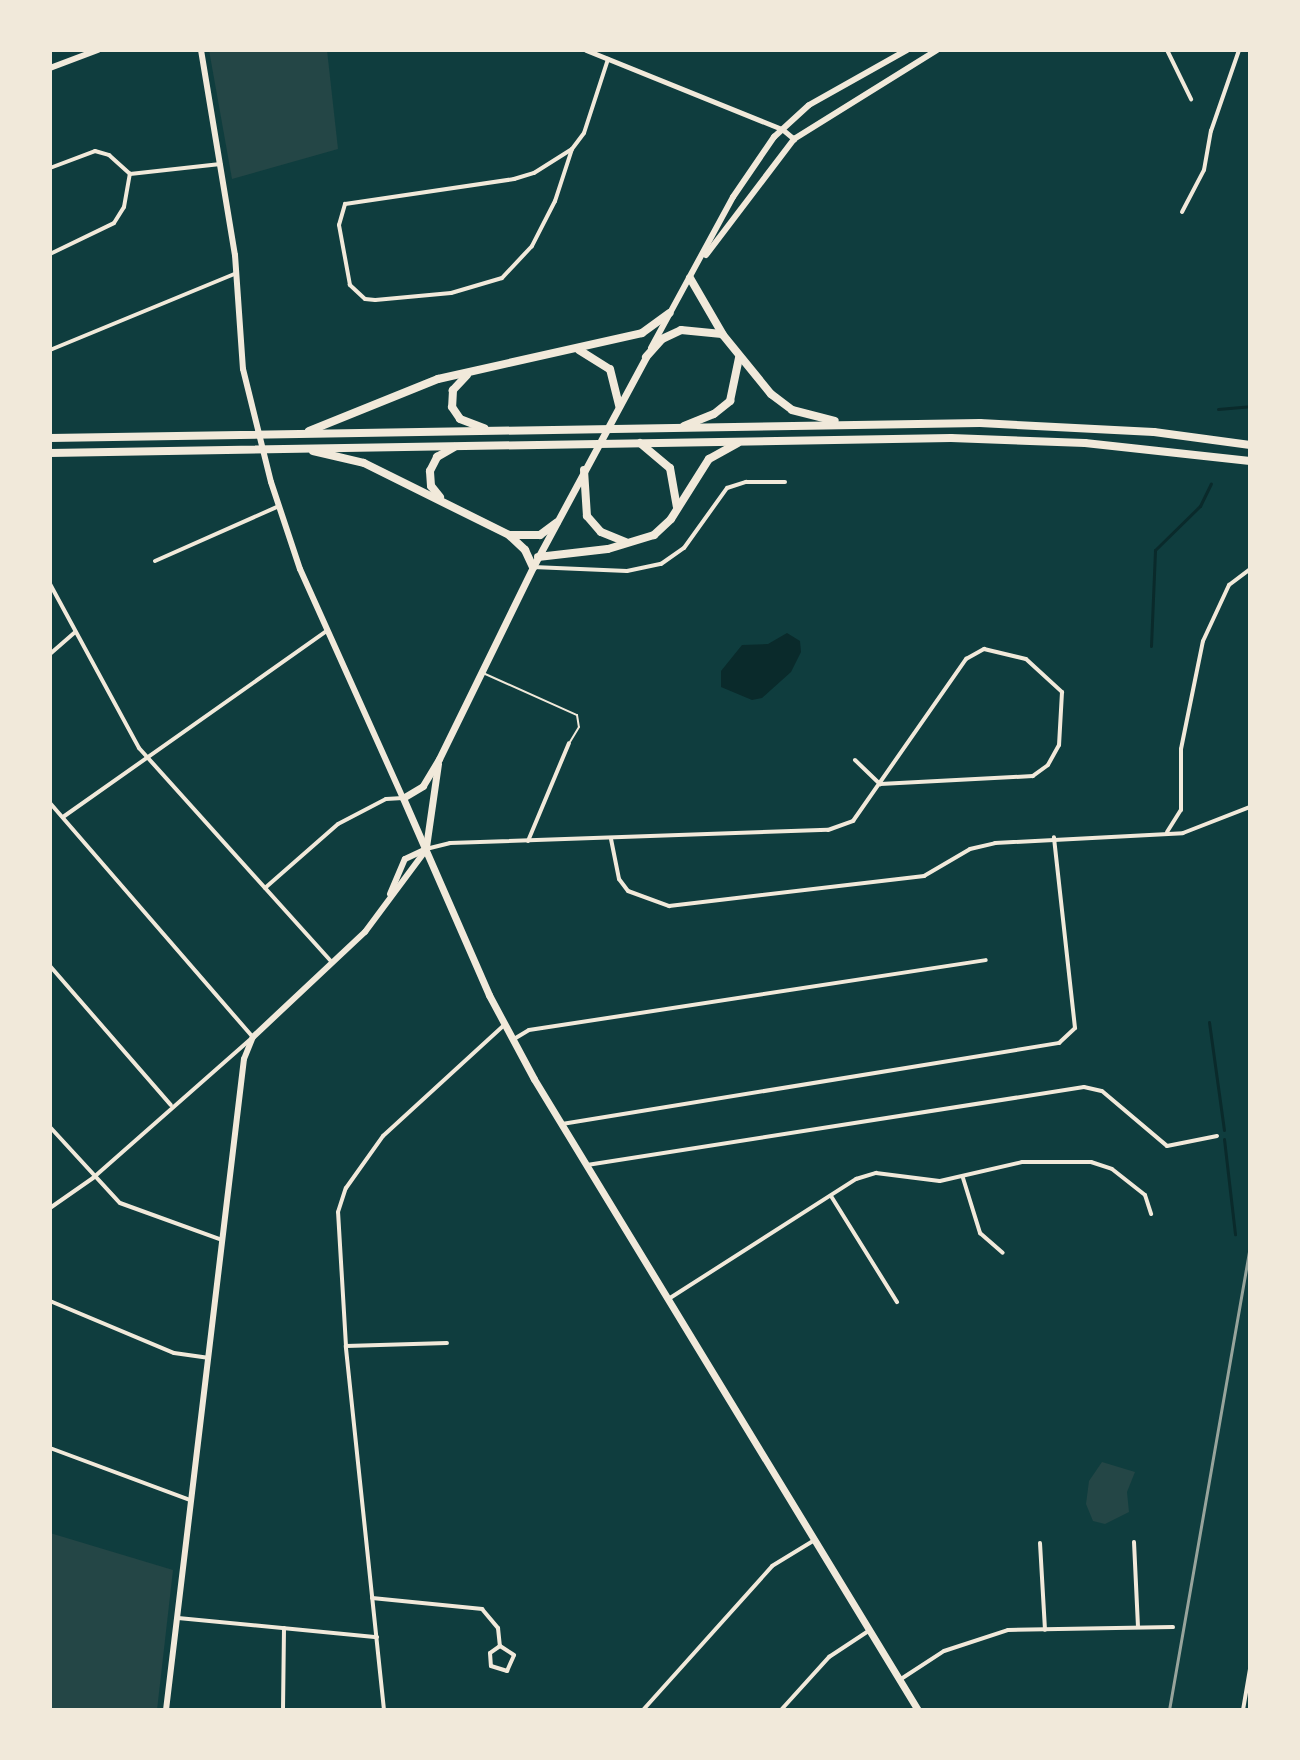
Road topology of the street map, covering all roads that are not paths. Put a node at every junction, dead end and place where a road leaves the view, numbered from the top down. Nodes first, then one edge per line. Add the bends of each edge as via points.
1 (98, 50) edge
2 (201, 50) edge
3 (586, 50) edge
4 (907, 50) edge
5 (937, 50) edge
6 (1167, 50) edge
7 (1239, 50) edge
8 (608, 59) junction
9 (50, 68) edge
10 (1191, 99) dead end
11 (782, 129) junction
12 (794, 139) junction
13 (572, 149) junction
14 (221, 164) junction
15 (50, 168) edge
16 (130, 174) junction
17 (1182, 212) dead end
18 (50, 254) edge
19 (237, 273) junction
20 (690, 278) junction
21 (670, 313) junction
22 (723, 335) junction
23 (50, 350) edge
24 (579, 350) junction
25 (646, 357) junction
26 (739, 357) junction
27 (471, 372) junction
28 (619, 406) junction
29 (876, 424) junction
30 (675, 428) junction
31 (504, 431) junction
32 (293, 435) junction
33 (50, 438) edge
34 (773, 439) junction
35 (636, 441) junction
36 (464, 444) junction
37 (1250, 445) edge
38 (296, 447) junction
39 (50, 453) edge
40 (1250, 461) edge
41 (584, 470) junction
42 (785, 482) dead end
43 (447, 503) junction
44 (279, 506) junction
45 (676, 510) junction
46 (557, 522) junction
47 (509, 535) junction
48 (635, 543) junction
49 (538, 557) junction
50 (155, 561) dead end
51 (533, 567) junction
52 (1250, 569) edge
53 (50, 584) edge
54 (328, 630) junction
55 (75, 632) junction
56 (50, 654) edge
57 (482, 672) junction
58 (569, 743) joint
59 (147, 755) junction
60 (439, 759) junction
61 (855, 760) dead end
62 (880, 784) junction
63 (403, 798) junction
64 (50, 803) edge
65 (1250, 807) edge
66 (63, 817) junction
67 (1165, 834) junction
68 (1054, 837) junction
69 (611, 839) junction
70 (528, 841) junction
71 (426, 849) junction
72 (265, 888) junction
73 (388, 901) junction
74 (986, 960) dead end
75 (333, 964) junction
76 (50, 966) edge
77 (504, 1025) junction
78 (253, 1037) junction
79 (512, 1040) junction
80 (171, 1105) junction
81 (562, 1124) junction
82 (50, 1127) edge
83 (1217, 1136) dead end
84 (587, 1165) junction
85 (93, 1178) junction
86 (962, 1178) junction
87 (831, 1196) junction
88 (50, 1208) edge
89 (1151, 1214) dead end
90 (222, 1240) junction
91 (1003, 1253) dead end
92 (670, 1298) junction
93 (50, 1301) edge
94 (897, 1302) dead end
95 (447, 1343) dead end
96 (346, 1346) junction
97 (209, 1358) junction
98 (50, 1448) edge
99 (192, 1501) junction
100 (816, 1539) junction
101 (1134, 1542) dead end
102 (1040, 1543) dead end
103 (372, 1598) junction
104 (178, 1618) junction
105 (1138, 1627) junction
106 (1173, 1627) dead end
107 (284, 1628) junction
108 (870, 1630) junction
109 (1045, 1630) junction
110 (377, 1637) junction
111 (500, 1646) junction
112 (1250, 1669) edge
113 (899, 1681) junction
114 (166, 1710) edge
115 (283, 1710) edge
116 (384, 1710) edge
117 (643, 1710) edge
118 (781, 1710) edge
119 (918, 1710) edge
120 (1243, 1710) edge

1 - 9 main road
2 - 14 main road
3 - 8 street
4 - 11 main road via 809,105
5 - 12 main road
6 - 10 street
7 - 17 street via 1211,131 1204,170
8 - 11 street
8 - 13 street via 584,133
11 - 12 street
11 - 20 main road via 733,197
12 - 20 main road
13 - 13 street via 555,201 532,246 502,278 451,293 375,300 365,299 350,285 339,225 345,204 514,179
14 - 16 street
14 - 19 main road
15 - 16 street via 95,151 109,155
16 - 18 street via 124,207 114,223
19 - 23 street
19 - 44 main road via 245,382
20 - 21 main road
20 - 22 highway
21 - 24 highway via 642,333
21 - 25 main road
22 - 25 highway via 681,330 662,339
22 - 26 highway
24 - 27 highway
24 - 28 highway via 610,369
25 - 28 highway
26 - 29 highway via 792,410
26 - 30 highway via 730,401 714,414
27 - 31 highway via 453,390 456,414 469,424
27 - 32 highway via 427,383
28 - 41 highway
29 - 30 highway
29 - 37 highway via 1050,425
30 - 31 highway
31 - 32 highway
32 - 33 highway
34 - 35 highway
34 - 40 highway via 1051,441
34 - 45 highway via 715,452
35 - 36 highway
35 - 45 highway via 670,468
36 - 38 highway
36 - 43 highway via 443,452 430,471 431,486
38 - 39 highway
38 - 43 highway via 364,463
41 - 46 highway
41 - 48 highway via 587,516 611,538
42 - 51 street via 746,482 727,488 684,548 661,564 614,571
43 - 47 highway
44 - 50 street
44 - 54 main road
45 - 48 highway via 664,527
46 - 47 highway via 540,535
46 - 49 highway
47 - 51 highway
48 - 49 highway
49 - 51 highway
51 - 57 highway
52 - 67 street via 1229,585 1203,641 1181,749 1181,810
53 - 55 street
54 - 59 street
54 - 63 main road
55 - 56 street
55 - 59 street
57 - 58 lane via 577,715 579,727
57 - 60 highway
58 - 70 street
59 - 66 street
59 - 72 street
60 - 63 highway via 423,786
60 - 71 highway
61 - 62 street
62 - 62 street via 966,659 984,649 1026,659 1062,692 1059,745 1048,765 1033,776
62 - 69 street via 853,821 828,830
63 - 71 highway
63 - 72 street via 386,799 338,824
64 - 66 street
65 - 67 street via 1183,833
66 - 78 street
67 - 68 street
68 - 69 street via 970,849 924,876 669,906 628,891 619,879
68 - 81 street via 1075,1028 1059,1043
69 - 70 street
70 - 71 street
71 - 73 main road via 422,862
71 - 73 main road via 405,859
71 - 77 highway
72 - 75 street
73 - 75 main road
74 - 79 street via 529,1030
75 - 78 main road
76 - 80 street
77 - 79 highway
77 - 96 street via 383,1136 346,1188 338,1225
78 - 80 street
78 - 90 main road via 241,1070
79 - 81 highway
80 - 85 street
81 - 84 highway
82 - 85 street
83 - 84 street via 1167,1146 1102,1091 1084,1087
84 - 92 highway
85 - 88 street
85 - 90 street via 120,1203
86 - 87 street via 940,1181 876,1173
86 - 89 street via 1022,1162 1091,1162 1112,1169 1145,1195
86 - 91 street via 980,1233
87 - 92 street
87 - 94 street
90 - 97 main road
92 - 100 highway
93 - 97 street via 174,1353
95 - 96 street
96 - 103 street
97 - 99 main road
98 - 99 street
99 - 104 main road
100 - 108 highway
100 - 117 street via 772,1566
101 - 105 street
102 - 109 street
103 - 110 street
103 - 111 street via 482,1609 496,1620
104 - 107 street
104 - 114 main road
105 - 106 street
105 - 109 street
107 - 110 street
107 - 115 street
108 - 113 highway
108 - 118 street via 829,1657
109 - 113 street via 980,1636 944,1651
110 - 116 street
111 - 111 street via 489,1660 495,1670 507,1671 514,1655
112 - 120 street
113 - 119 highway

